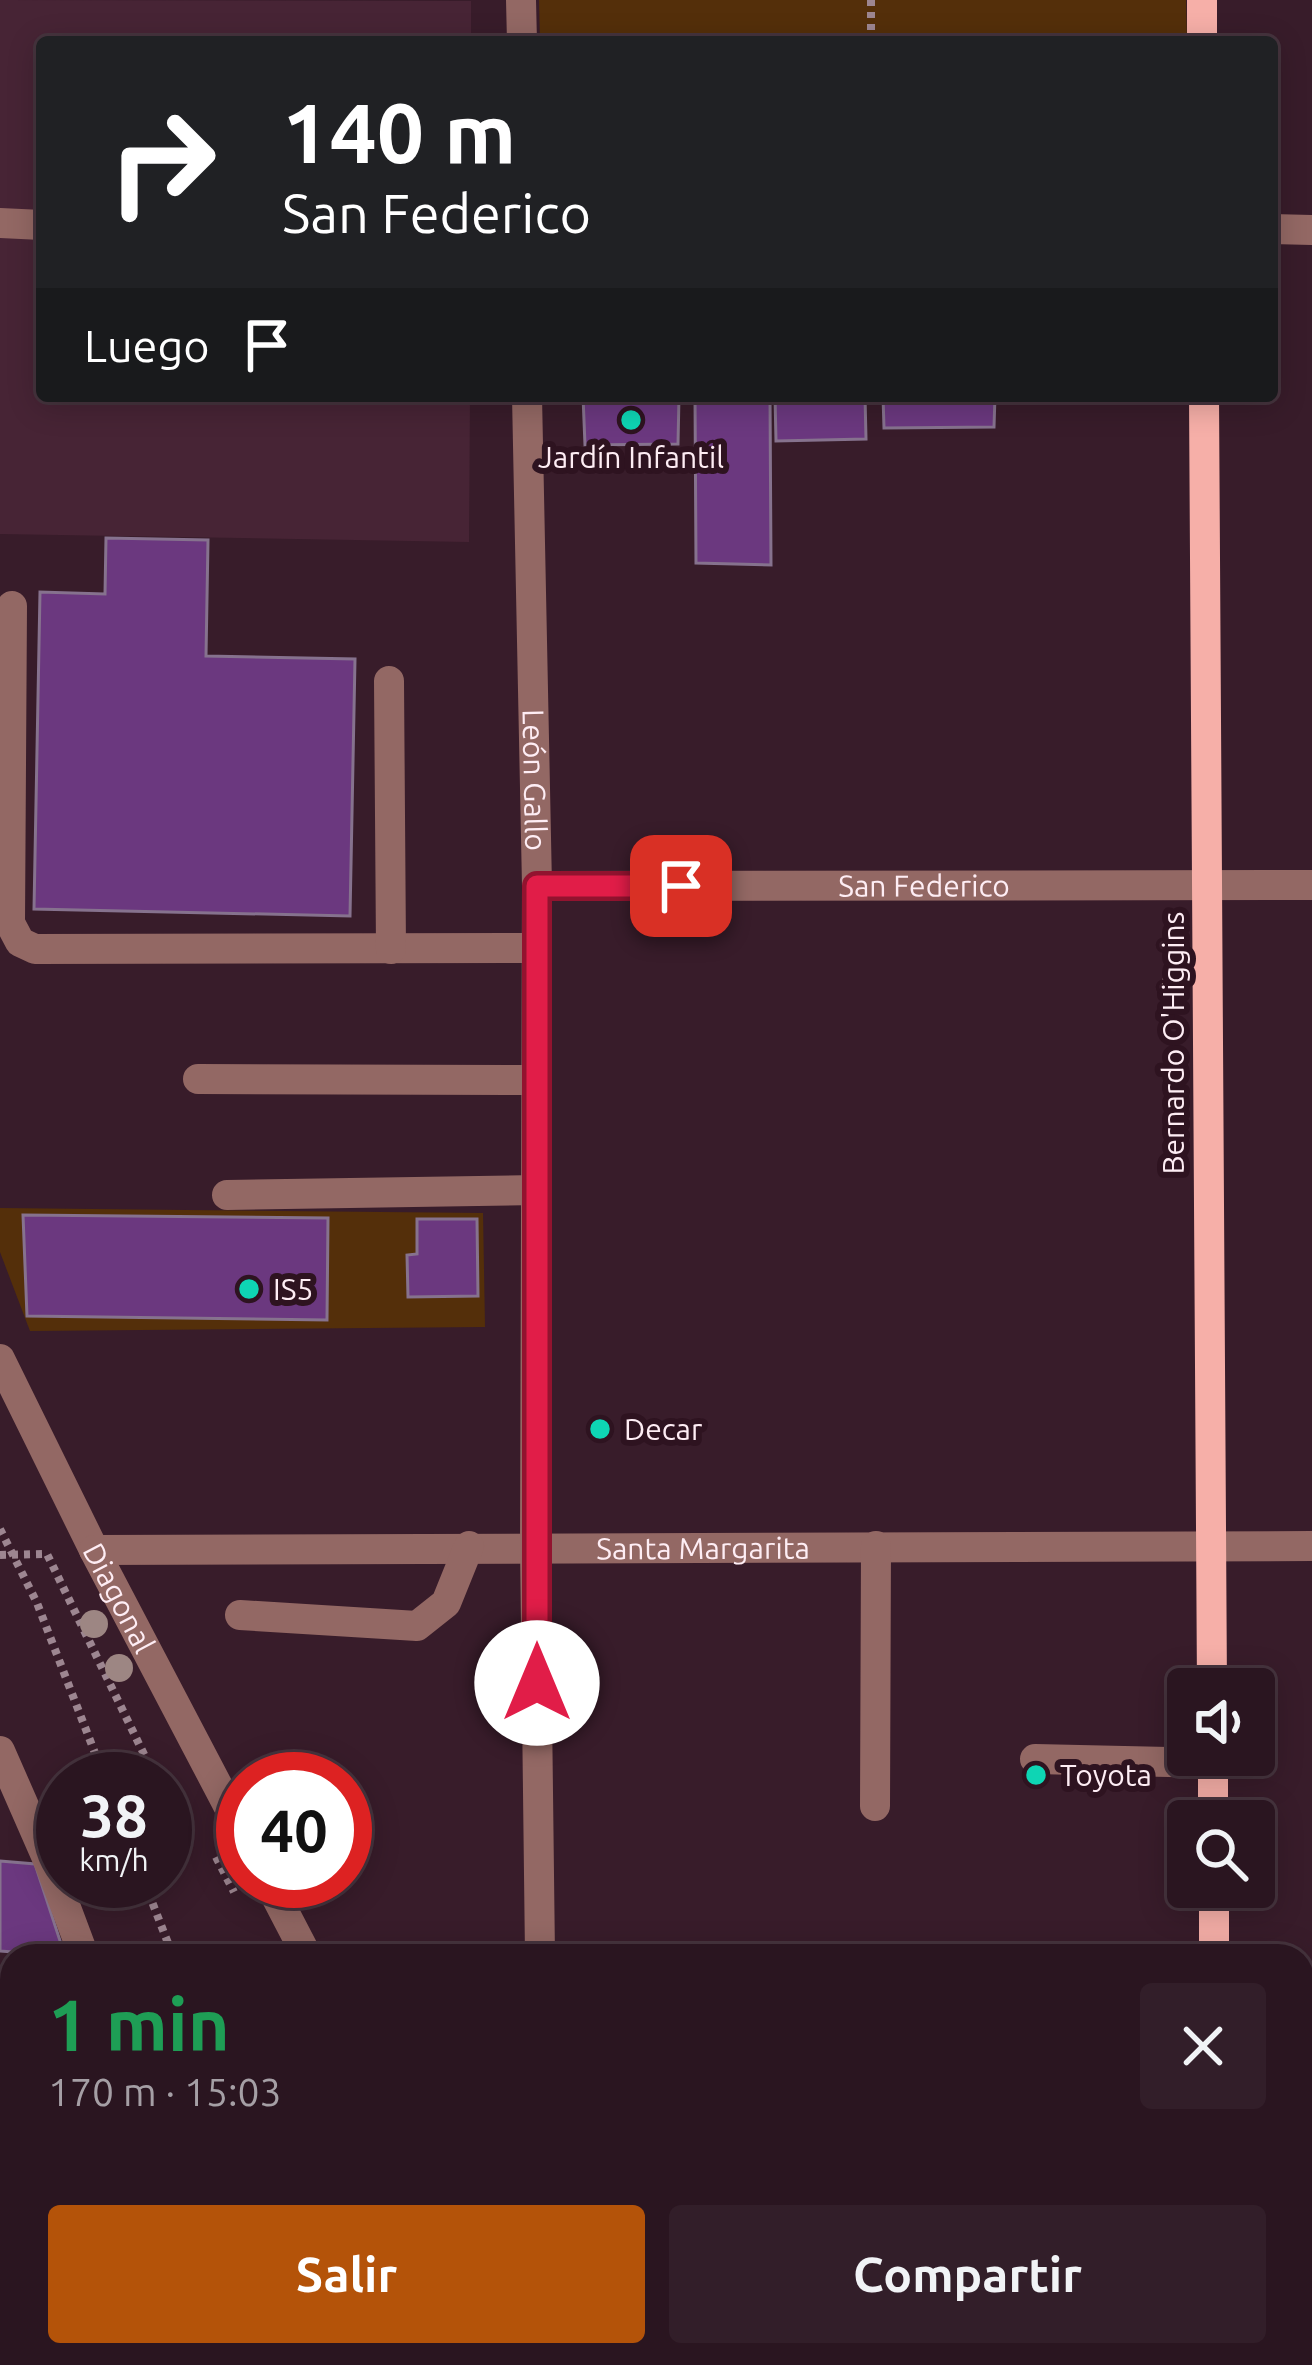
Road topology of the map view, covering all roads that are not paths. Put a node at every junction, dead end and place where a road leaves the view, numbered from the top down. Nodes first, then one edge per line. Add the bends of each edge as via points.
1 (521, 0) edge
2 (1202, 0) edge
3 (522, 36) edge
4 (1202, 36) edge
5 (0, 223) edge
6 (36, 225) edge
7 (1278, 230) edge
8 (1312, 230) edge
9 (527, 402) edge
10 (1204, 402) edge
11 (12, 606) dead end
12 (389, 681) dead end
13 (1312, 885) edge
14 (537, 886) junction
15 (1209, 887) junction
16 (536, 948) junction
17 (391, 949) junction
18 (197, 1079) dead end
19 (536, 1080) junction
20 (536, 1190) junction
21 (226, 1195) dead end
22 (0, 1359) edge
23 (470, 1546) junction
24 (535, 1546) junction
25 (876, 1546) junction
26 (1212, 1546) junction
27 (1312, 1546) edge
28 (94, 1550) junction
29 (240, 1616) dead end
30 (1212, 1668) edge
31 (0, 1751) edge
32 (1034, 1759) dead end
33 (1167, 1759) edge
34 (216, 1783) edge
35 (874, 1806) dead end
36 (282, 1908) edge
37 (1214, 1908) edge
38 (80, 1944) edge
39 (301, 1944) edge
40 (540, 1944) edge
41 (1214, 1944) edge

1 - 3 street
2 - 4 main road
5 - 6 street
7 - 8 street
9 - 14 street, León Gallo
10 - 15 main road, Bernardo O'Higgins
11 - 17 street via 10,923 20,942 35,950
12 - 17 street
13 - 15 street, San Federico
14 - 15 street, San Federico
14 - 16 street, León Gallo
15 - 26 main road, Bernardo O'Higgins
16 - 17 street
16 - 19 street, León Gallo
18 - 19 street
19 - 20 street, León Gallo
20 - 21 street
20 - 24 street, León Gallo
22 - 28 street, Diagonal
23 - 24 street, Santa Margarita
23 - 28 street, Santa Margarita
23 - 29 street via 446,1603 417,1625
24 - 25 street, Santa Margarita
24 - 40 street, León Gallo
25 - 26 street, Santa Margarita
25 - 35 street
26 - 27 street, Santa Margarita
26 - 30 main road, Bernardo O'Higgins
28 - 34 street, Diagonal
31 - 38 street
32 - 33 street
36 - 39 street
37 - 41 main road

